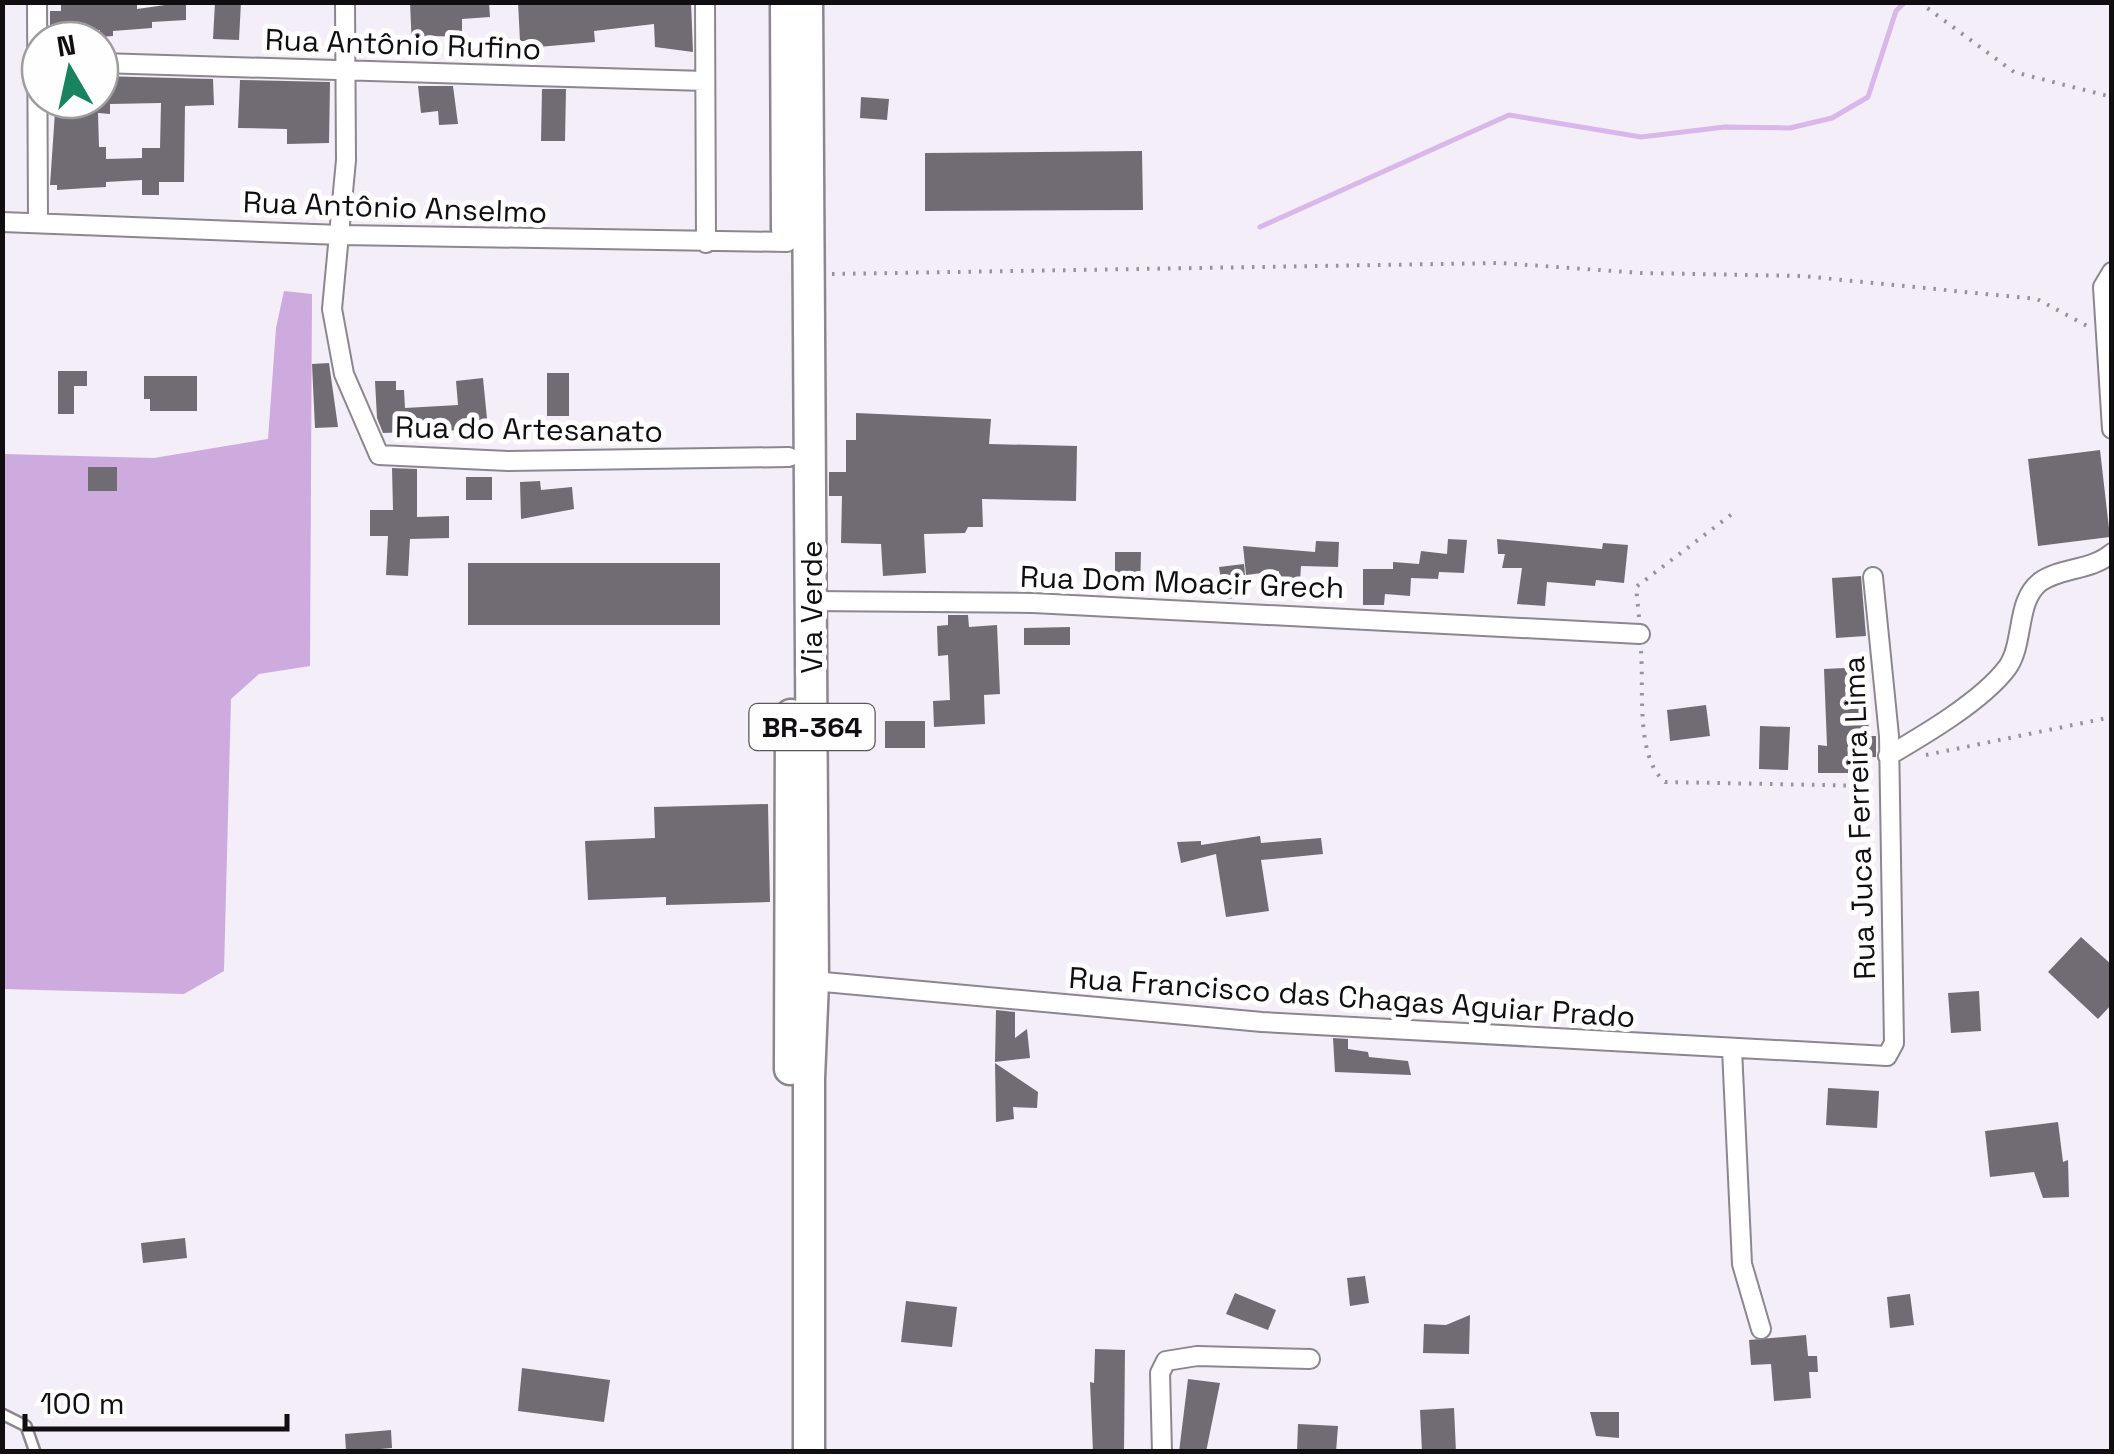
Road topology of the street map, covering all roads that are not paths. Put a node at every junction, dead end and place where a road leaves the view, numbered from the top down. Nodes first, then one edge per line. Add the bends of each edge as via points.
1 (346, 2) edge
2 (706, 2) edge
3 (786, 2) edge
4 (807, 2) edge
5 (120, 63) edge
6 (346, 71) junction
7 (705, 81) junction
8 (37, 120) edge
9 (2, 222) edge
10 (38, 222) junction
11 (340, 235) junction
12 (787, 242) junction
13 (706, 243) junction
14 (2112, 272) edge
15 (2112, 429) edge
16 (789, 457) junction
17 (2112, 553) edge
18 (1873, 577) dead end
19 (810, 601) junction
20 (1640, 634) road end
21 (1888, 759) junction
22 (814, 982) junction
23 (1732, 1050) junction
24 (1887, 1056) joint
25 (1761, 1329) dead end
26 (1310, 1359) dead end
27 (2, 1414) edge
28 (35, 1452) edge
29 (788, 1452) edge
30 (810, 1452) edge
31 (1162, 1452) edge

1 - 6 street
2 - 7 street
3 - 12 main road, Via Verde / BR-364
4 - 19 main road, Via Verde / BR-364
5 - 6 street, Rua Antônio Rufino
6 - 7 street, Rua Antônio Rufino
6 - 11 street
7 - 13 street
8 - 10 street
9 - 10 street, Rua Antônio Anselmo
10 - 11 street, Rua Antônio Anselmo
11 - 13 street, Rua Antônio Anselmo
11 - 16 street, Rua do Artesanato via 332,278 336,344 379,455 508,461
12 - 13 street, Rua Antônio Anselmo
12 - 16 main road, Via Verde / BR-364
14 - 15 street via 2104,288
16 - 29 main road, Via Verde / BR-364
17 - 21 street via 2040,582 2024,605 2007,668
18 - 21 street, Rua Juca Ferreira Lima
19 - 20 street, Rua Dom Moacir Grech via 1033,603
19 - 22 main road, Via Verde / BR-364
21 - 24 street, Rua Juca Ferreira Lima via 1894,1042
22 - 23 street, Rua Francisco das Chagas Aguiar Prado via 1262,1022
22 - 30 main road, Via Verde / BR-364
23 - 24 street, Rua Francisco das Chagas Aguiar Prado
23 - 25 street via 1742,1264
26 - 31 street via 1166,1361 1160,1374
27 - 28 lane via 26,1426

